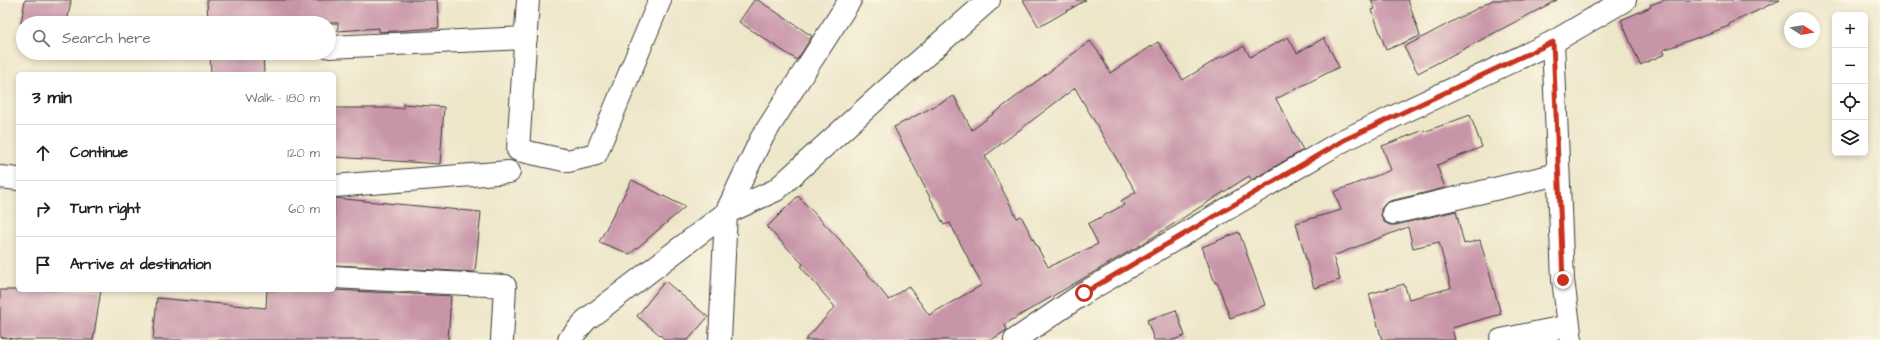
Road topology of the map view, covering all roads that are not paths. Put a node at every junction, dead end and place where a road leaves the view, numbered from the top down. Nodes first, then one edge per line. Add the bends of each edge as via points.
1 (528, 0) edge
2 (660, 0) edge
3 (850, 0) edge
4 (989, 0) edge
5 (1625, 0) edge
6 (526, 38) junction
7 (1553, 42) junction
8 (336, 47) edge
9 (509, 172) dead end
10 (1558, 174) junction
11 (0, 177) edge
12 (16, 179) edge
13 (336, 186) edge
14 (726, 213) junction
15 (1393, 213) dead end
16 (336, 277) edge
17 (1570, 333) edge
18 (502, 340) edge
19 (569, 340) edge
20 (720, 340) edge
21 (1015, 340) edge
22 (1501, 340) edge

1 - 6 street
2 - 6 street via 596,154 568,162 518,150
3 - 14 street via 761,139
4 - 14 street via 776,190
5 - 7 street
6 - 8 street
7 - 10 street
7 - 21 street via 1344,140 1084,293
9 - 13 street
10 - 15 street
10 - 17 street via 1563,280
11 - 12 street
14 - 19 street via 586,320
14 - 20 street
16 - 18 street via 505,286
17 - 22 street

